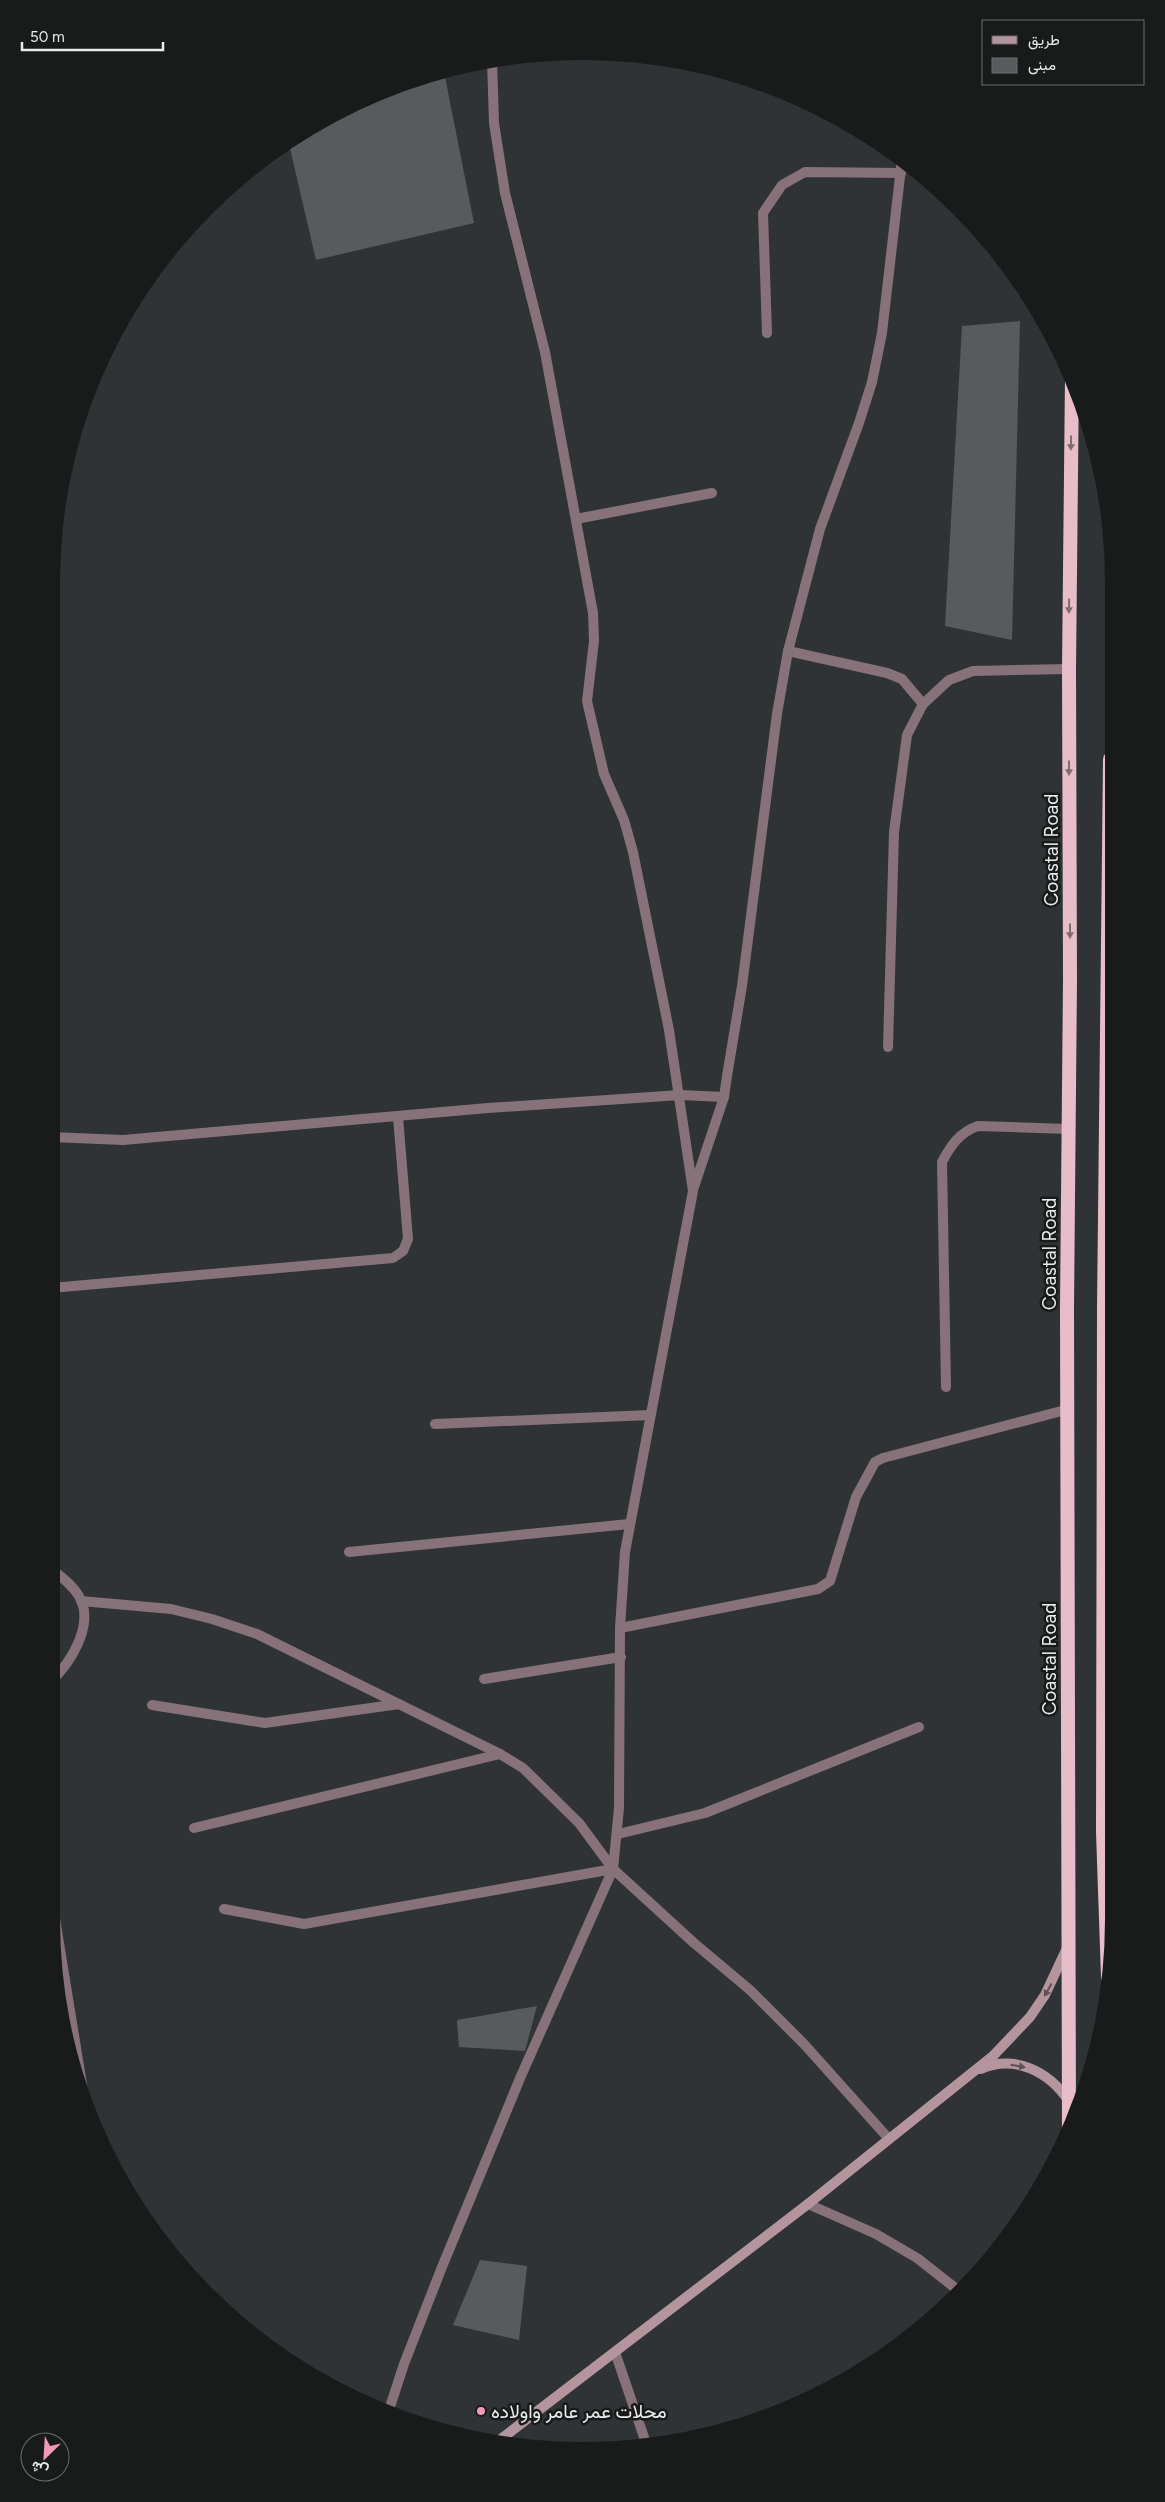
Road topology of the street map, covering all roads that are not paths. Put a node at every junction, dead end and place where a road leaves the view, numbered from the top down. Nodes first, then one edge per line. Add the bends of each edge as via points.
1 (492, 68) edge
2 (901, 168) edge
3 (901, 173) junction
4 (767, 333) dead end
5 (1072, 401) edge
6 (712, 493) dead end
7 (576, 519) junction
8 (788, 651) junction
9 (1069, 669) junction
10 (923, 704) junction
11 (888, 1047) dead end
12 (680, 1095) junction
13 (724, 1097) junction
14 (398, 1116) junction
15 (1069, 1130) junction
16 (60, 1137) edge
17 (693, 1191) junction
18 (1105, 1252) edge
19 (60, 1287) edge
20 (946, 1387) dead end
21 (1069, 1409) junction
22 (650, 1415) junction
23 (435, 1424) dead end
24 (629, 1524) junction
25 (349, 1552) dead end
26 (60, 1576) edge
27 (81, 1601) junction
28 (620, 1628) junction
29 (621, 1657) junction
30 (60, 1673) edge
31 (484, 1678) dead end
32 (152, 1704) dead end
33 (400, 1704) junction
34 (919, 1727) dead end
35 (500, 1754) junction
36 (194, 1828) dead end
37 (1103, 1832) junction
38 (618, 1834) junction
39 (1105, 1841) edge
40 (613, 1869) junction
41 (1105, 1890) edge
42 (224, 1909) dead end
43 (1068, 1945) junction
44 (63, 1978) edge
45 (73, 2033) edge
46 (971, 2073) junction
47 (1068, 2100) junction
48 (1068, 2110) edge
49 (889, 2138) junction
50 (808, 2204) junction
51 (954, 2287) edge
52 (615, 2352) junction
53 (391, 2405) edge
54 (505, 2436) edge
55 (644, 2439) edge

1 - 7 street via 494,123 505,193 545,352
2 - 3 street
3 - 4 street via 805,172 782,185 763,213
3 - 8 street via 888,298 872,382 820,529
5 -> 9 highway, Coastal Road
6 - 7 street
7 - 12 street via 593,613 594,641 587,701 604,774 634,852
8 - 10 street via 887,673 902,679
8 - 13 street
9 - 10 street via 973,671 949,680
9 -> 15 highway, Coastal Road
10 - 11 street via 907,735 894,832
12 - 13 street
12 - 14 street
12 - 17 street
13 - 17 street
14 - 16 street via 123,1140
14 - 19 street via 408,1240 403,1251 393,1258
15 - 20 street via 978,1126 965,1130 942,1162
15 - 21 highway, Coastal Road
17 - 22 street
18 - 37 highway
21 - 28 street via 875,1462 856,1497 830,1581 818,1590
21 - 43 highway, Coastal Road
22 - 23 street
22 - 24 street
24 - 25 street
24 - 28 street
26 - 27 street
27 - 30 street via 84,1623 77,1646
27 - 33 street via 171,1609 212,1619 257,1634
28 - 29 street
29 - 31 street
29 - 38 street
32 - 33 street via 265,1723
33 - 35 street
34 - 38 street via 705,1813
35 - 36 street
35 - 40 street via 523,1768 580,1823
37 - 39 main road
37 - 41 highway
38 - 40 street
40 - 42 street via 304,1924
40 - 49 street via 750,1990
40 - 53 street via 521,2076 442,2267
43 -> 46 main road via 1058,1971 1030,2017 993,2056
43 - 47 highway, Coastal Road
44 - 45 street
46 -> 47 main road via 1002,2064 1033,2069 1047,2076
46 - 49 main road
47 - 48 highway, Coastal Road
49 - 50 main road
50 - 51 street via 876,2234 917,2258
50 - 52 main road
52 - 54 main road
52 - 55 street

